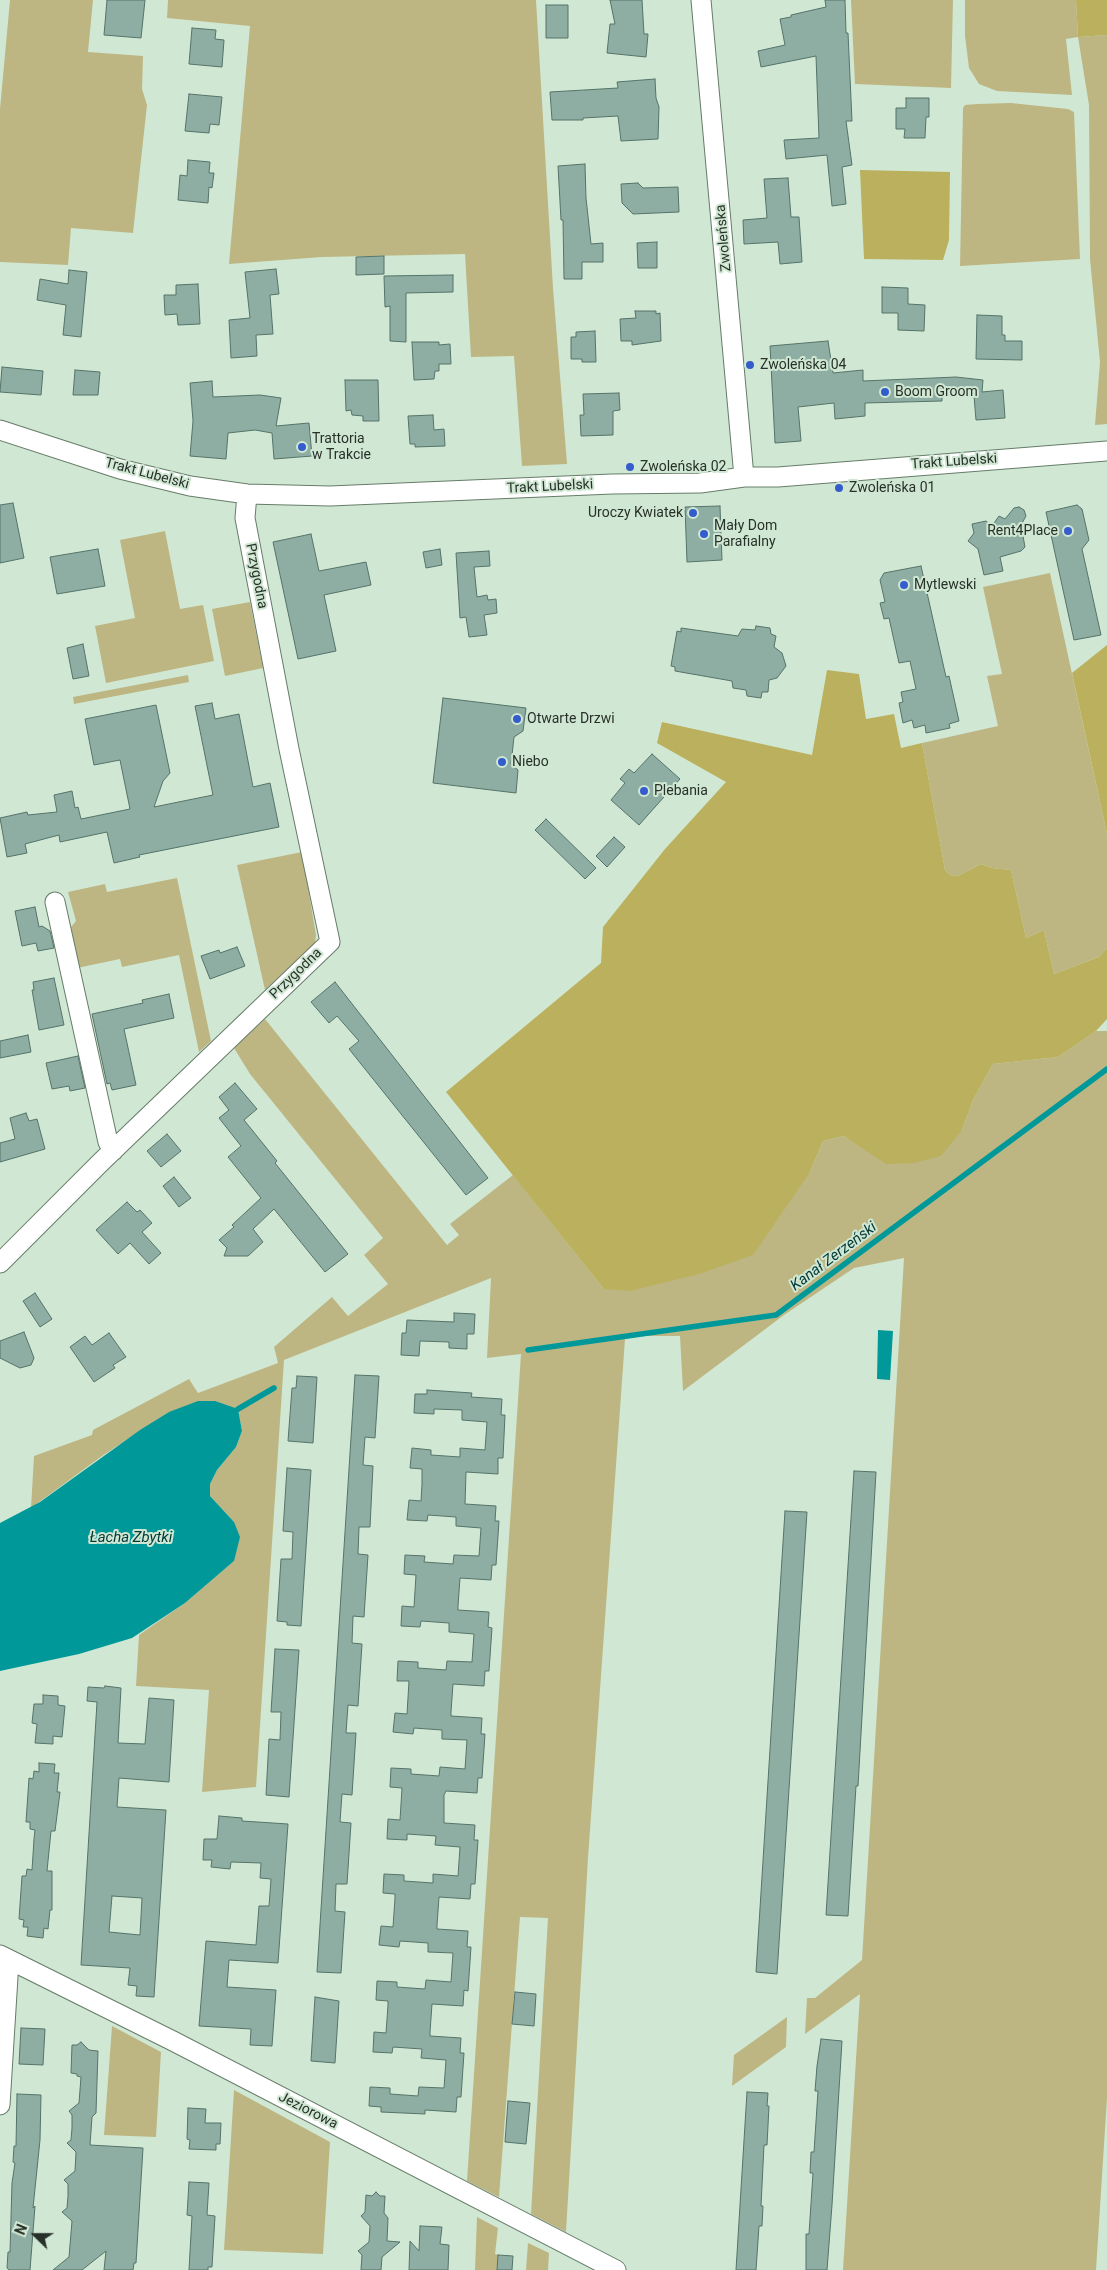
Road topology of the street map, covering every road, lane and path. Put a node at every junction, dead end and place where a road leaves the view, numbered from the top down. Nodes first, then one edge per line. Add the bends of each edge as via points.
1 (701, 0) edge
2 (0, 430) edge
3 (1107, 451) edge
4 (744, 477) junction
5 (247, 494) junction
6 (55, 902) dead end
7 (113, 1150) junction
8 (0, 1263) edge
9 (4, 1958) edge
10 (0, 2105) edge
11 (616, 2270) edge

1 - 4 street, Zwoleńska
2 - 5 street, Trakt Lubelski via 120,469 190,486
3 - 4 street, Trakt Lubelski via 785,477
4 - 5 street, Trakt Lubelski via 700,482 330,496
5 - 7 street, Przygodna via 245,518 330,942
6 - 7 street via 108,1142
7 - 8 street, Przygodna
9 - 10 street
9 - 11 street, Jeziorowa via 173,2041

